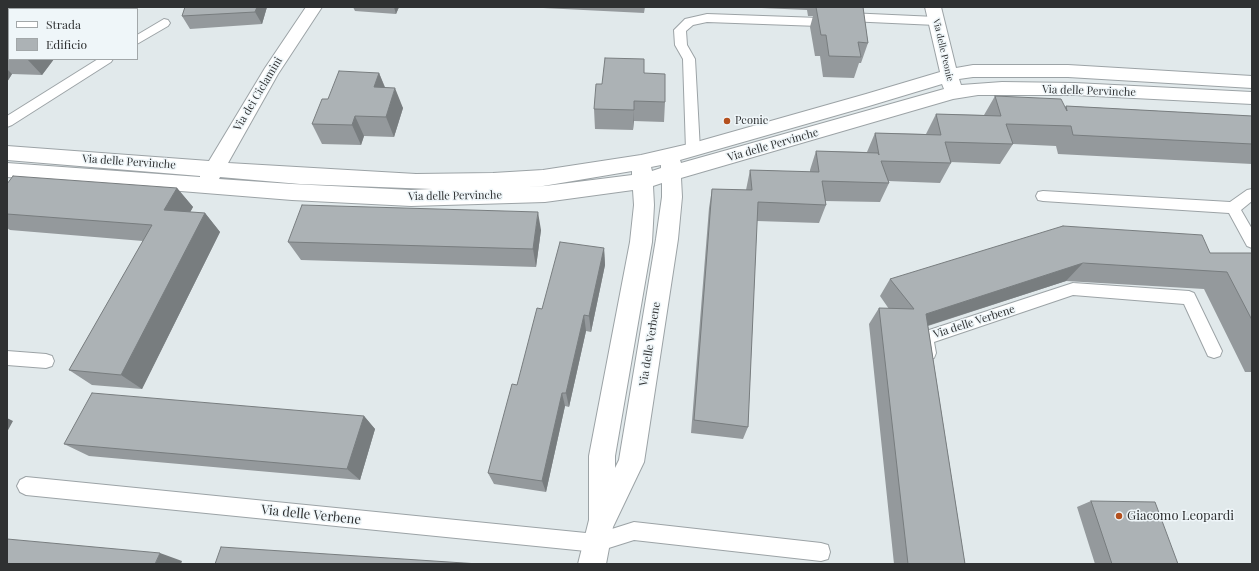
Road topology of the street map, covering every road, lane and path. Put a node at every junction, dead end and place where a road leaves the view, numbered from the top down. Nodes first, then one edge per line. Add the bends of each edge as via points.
1 (314, 7) edge
2 (935, 14) edge
3 (164, 23) dead end
4 (138, 39) edge
5 (105, 60) edge
6 (1252, 82) edge
7 (951, 84) junction
8 (1252, 98) edge
9 (7, 122) edge
10 (693, 150) junction
11 (7, 153) edge
12 (671, 165) junction
13 (7, 170) edge
14 (642, 172) junction
15 (210, 176) junction
16 (1252, 194) edge
17 (1043, 196) dead end
18 (1233, 208) junction
19 (1252, 242) edge
20 (1214, 351) dead end
21 (7, 358) edge
22 (46, 361) dead end
23 (930, 369) edge
24 (26, 486) dead end
25 (596, 544) edge
26 (821, 552) dead end

1 - 15 street, Via dei Ciclamini via 270,72
2 - 7 street, Via delle Peonie
2 - 10 lane via 819,22 707,18 688,22 680,30 681,45 689,59
3 - 4 lane
5 - 9 lane
6 - 7 street, Via delle Pervinche via 1068,71 993,70 973,71
7 - 8 street, Via delle Pervinche via 978,89 1010,88
7 - 10 street, Via delle Pervinche via 870,100
7 - 12 street, Via delle Pervinche
10 - 12 street, Via delle Pervinche
11 - 15 street, Via delle Pervinche
12 - 14 street, Via delle Pervinche
12 - 25 street, Via delle Verbene via 672,197 667,239 631,462
13 - 15 street, Via delle Pervinche
14 - 15 street, Via delle Pervinche via 545,194 411,198
14 - 25 street via 644,205 641,242 602,456
16 - 18 lane
17 - 18 lane
18 - 19 lane
20 - 23 lane, Via delle Verbene via 1189,298 1074,290 926,338
21 - 22 lane
24 - 25 lane, Via delle Verbene
25 - 26 lane, Via delle Verbene via 634,531

